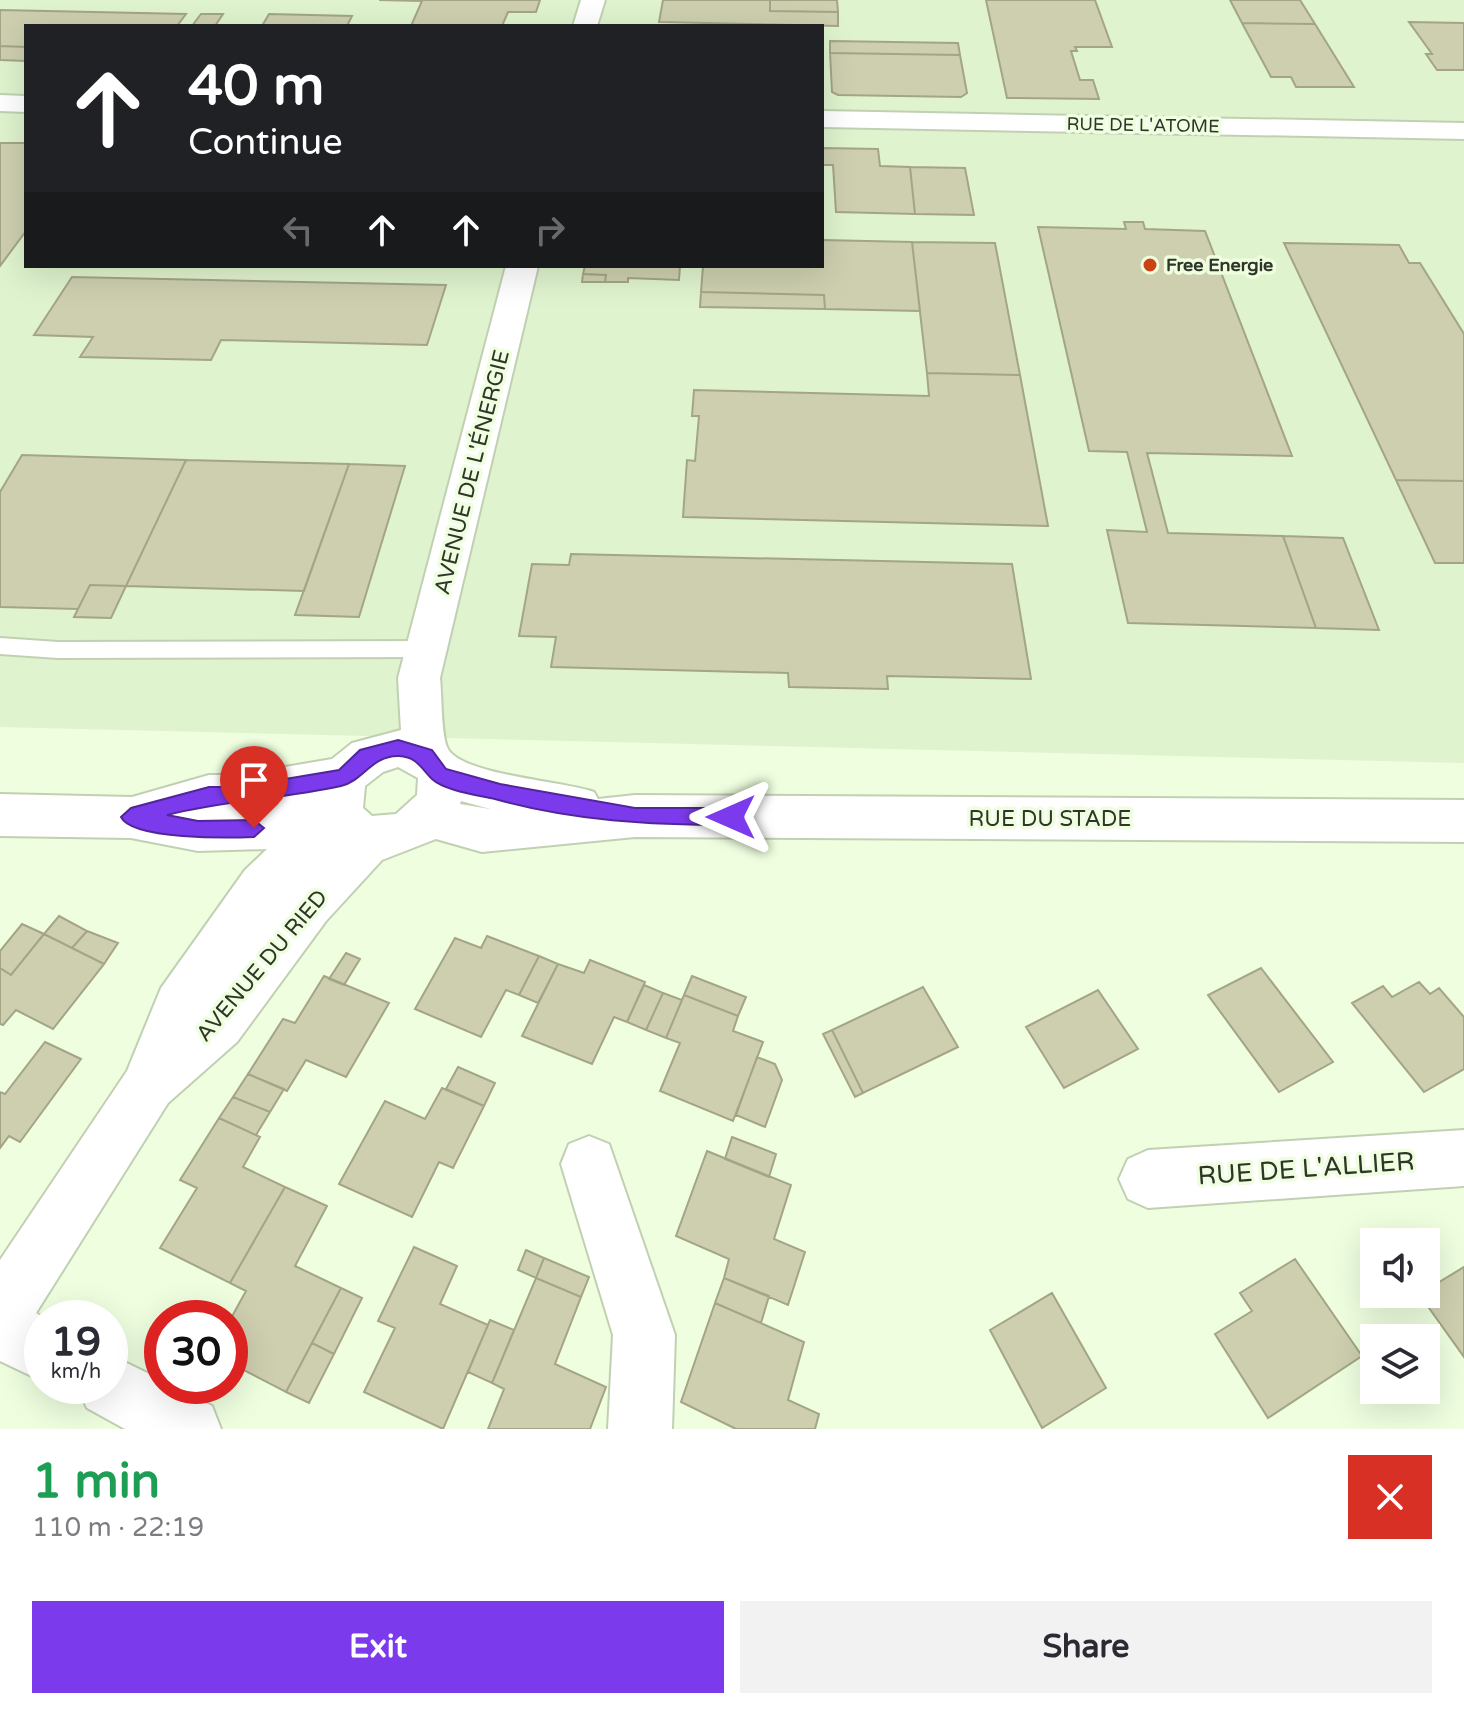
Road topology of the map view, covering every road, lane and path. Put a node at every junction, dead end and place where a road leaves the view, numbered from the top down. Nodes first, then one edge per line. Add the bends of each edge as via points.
1 (593, 0) edge
2 (586, 24) edge
3 (0, 103) edge
4 (24, 104) edge
5 (824, 119) edge
6 (1464, 131) edge
7 (522, 268) edge
8 (0, 646) edge
9 (423, 664) junction
10 (431, 782) junction
11 (352, 801) junction
12 (0, 815) edge
13 (1464, 821) edge
14 (1464, 1158) edge
15 (589, 1164) dead end
16 (1148, 1179) dead end
17 (0, 1314) edge
18 (0, 1328) edge
19 (24, 1341) edge
20 (128, 1396) edge
21 (189, 1429) edge
22 (640, 1429) edge

1 - 2 street
3 - 4 street
5 - 6 street, RUE DE L'ATOME
7 - 9 street, AVENUE DE L'ÉNERGIE
8 - 9 lane
9 - 10 street, AVENUE DE L'ÉNERGIE
9 - 11 street, AVENUE DE L'ÉNERGIE
10 - 11 street, RUE DU STADE via 398,748
10 - 11 street via 403,834
10 - 13 street, RUE DU STADE via 482,831 635,816
11 - 12 street via 281,827 226,830 131,817
11 - 17 street, AVENUE DU RIED via 309,905 218,1023 147,1089
14 - 16 street, RUE DE L'ALLIER
15 - 22 street via 644,1335
18 - 19 street
20 - 21 street

